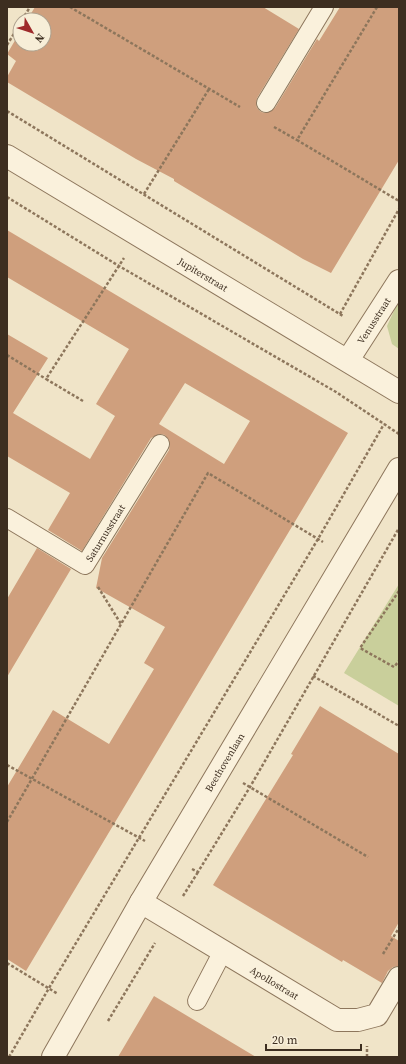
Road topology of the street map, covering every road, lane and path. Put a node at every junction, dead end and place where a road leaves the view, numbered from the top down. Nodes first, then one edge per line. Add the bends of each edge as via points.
1 (70, 7) edge
2 (324, 7) edge
3 (377, 7) edge
4 (209, 89) junction
5 (266, 103) dead end
6 (7, 110) edge
7 (245, 110) dead end
8 (270, 125) dead end
9 (297, 140) junction
10 (7, 156) edge
11 (144, 194) junction
12 (7, 197) edge
13 (399, 201) edge
14 (399, 209) edge
15 (139, 235) junction
16 (119, 266) junction
17 (399, 281) edge
18 (340, 314) junction
19 (367, 331) junction
20 (7, 355) edge
21 (348, 360) junction
22 (46, 379) junction
23 (399, 392) edge
24 (83, 401) dead end
25 (384, 424) junction
26 (399, 434) edge
27 (160, 444) dead end
28 (399, 469) edge
29 (7, 518) edge
30 (399, 528) edge
31 (318, 539) junction
32 (347, 556) junction
33 (85, 565) junction
34 (399, 591) edge
35 (121, 624) junction
36 (286, 660) junction
37 (399, 661) edge
38 (314, 676) junction
39 (399, 726) edge
40 (7, 765) edge
41 (220, 770) junction
42 (33, 779) junction
43 (250, 787) junction
44 (7, 822) edge
45 (140, 839) junction
46 (169, 855) junction
47 (368, 857) dead end
48 (198, 872) junction
49 (141, 902) junction
50 (169, 919) junction
51 (223, 951) junction
52 (7, 963) edge
53 (399, 978) edge
54 (48, 988) junction
55 (197, 1001) dead end
56 (81, 1008) junction
57 (106, 1024) dead end
58 (9, 1057) edge
59 (53, 1057) edge

1 - 4 path
2 - 5 lane
3 - 9 path
4 - 7 path
4 - 11 path
6 - 11 path
8 - 9 path
9 - 13 path
10 - 15 street, Jupiterstraat
11 - 18 path
12 - 16 path
14 - 18 path
15 - 16 path
15 - 21 street, Jupiterstraat
16 - 22 path
16 - 25 path via 336,392
17 - 19 street, Venusstraat
18 - 19 path
19 - 21 street, Venusstraat
20 - 22 path
21 - 23 street, Jupiterstraat
22 - 24 path
25 - 26 path
25 - 31 path
27 - 33 lane, Saturnusstraat
28 - 32 street, Beethovenlaan
29 - 33 lane, Saturnusstraat
30 - 38 path
31 - 32 path
31 - 35 path via 208,473
31 - 45 path
32 - 36 street, Beethovenlaan
33 - 35 path
34 - 37 path via 360,648 394,666
35 - 42 path
36 - 38 path
36 - 41 street, Beethovenlaan
38 - 39 path
38 - 43 path
40 - 42 path
41 - 43 path
41 - 46 street, Beethovenlaan
42 - 44 path
42 - 45 path
43 - 47 path
43 - 48 path
45 - 46 path
45 - 54 path
46 - 48 path
46 - 49 street, Beethovenlaan
48 - 50 path
49 - 50 street, Apollostraat
49 - 56 street, Beethovenlaan
50 - 51 street, Apollostraat
50 - 57 path
51 - 53 street, Apollostraat via 337,1020 358,1020 377,1014
51 - 55 lane
52 - 54 path
54 - 56 path
54 - 58 path
56 - 59 street, Beethovenlaan

